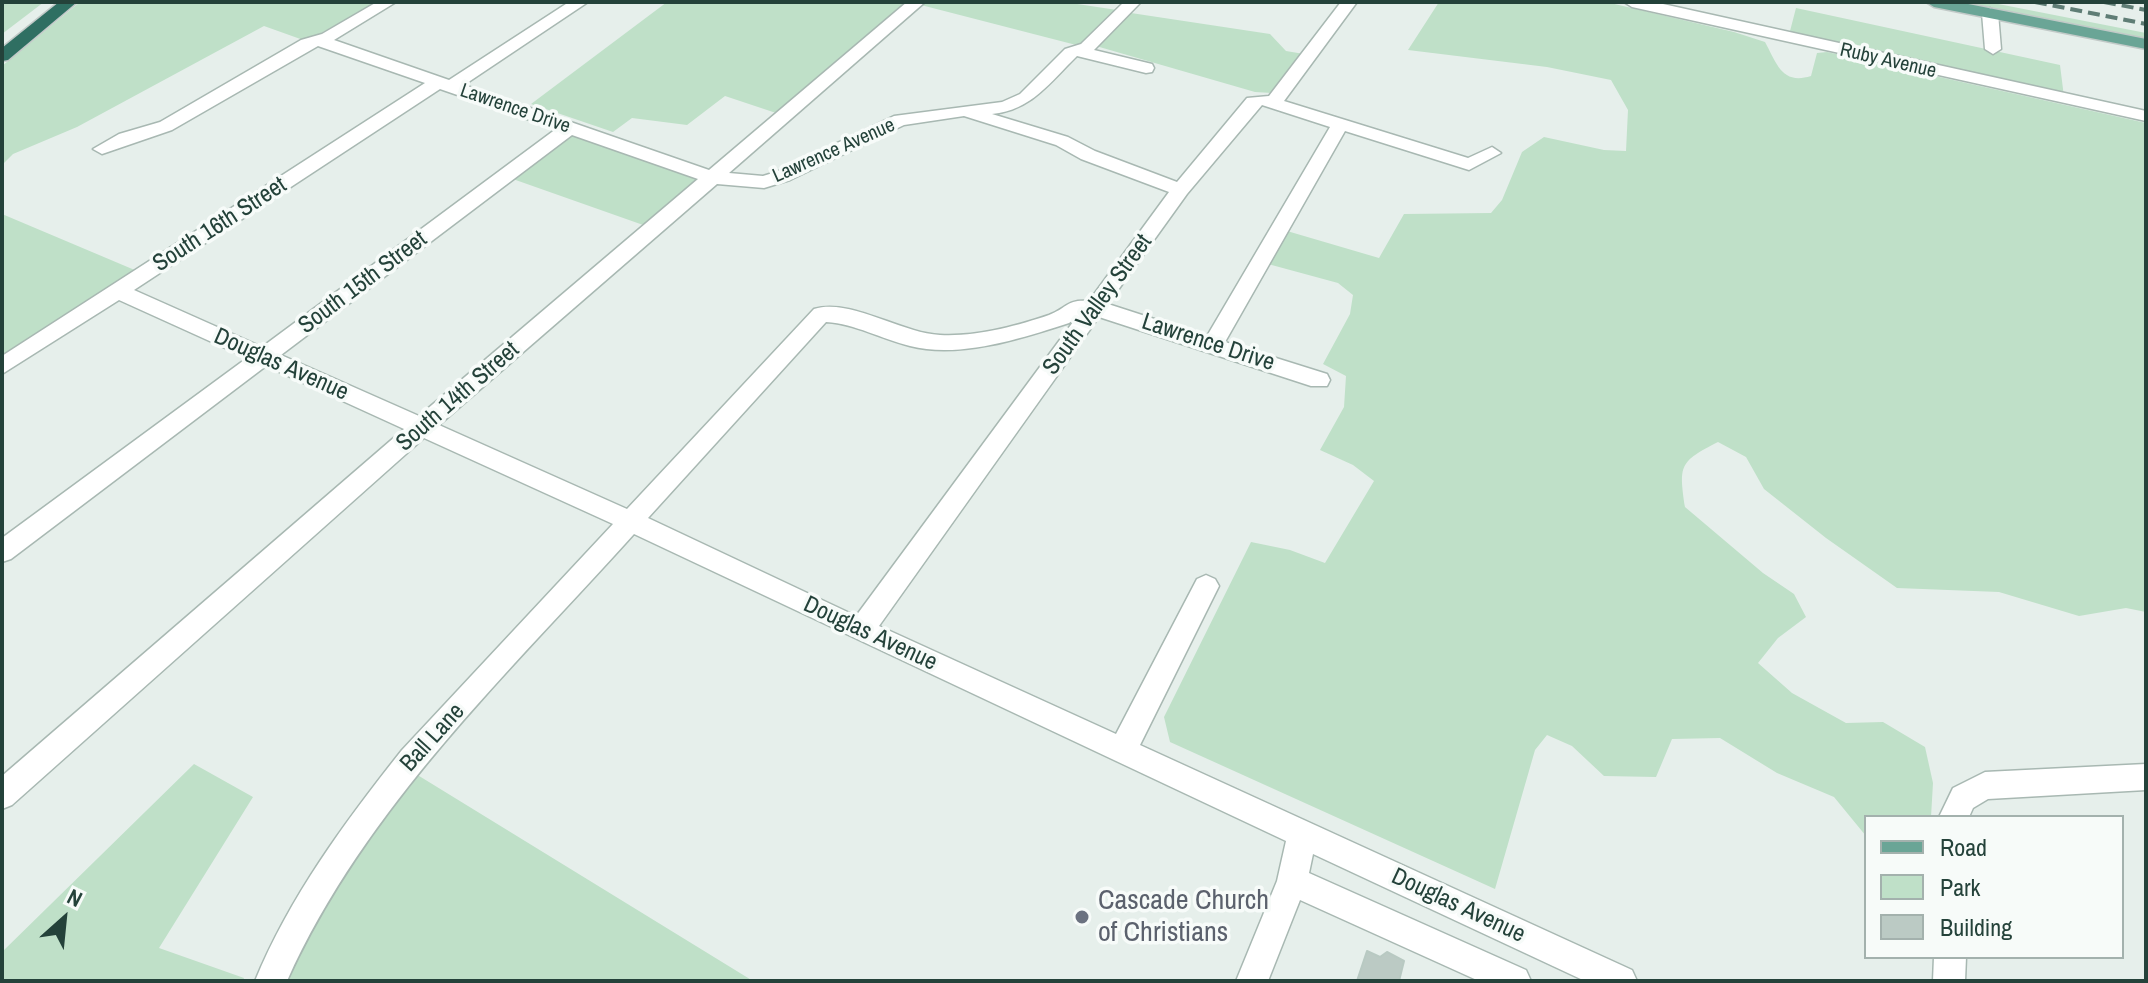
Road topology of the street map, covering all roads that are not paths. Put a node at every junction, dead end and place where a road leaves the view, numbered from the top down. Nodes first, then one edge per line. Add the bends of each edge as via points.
1 (54, 2) edge
2 (69, 2) edge
3 (388, 2) edge
4 (580, 2) edge
5 (917, 2) edge
6 (1133, 2) edge
7 (1349, 2) edge
8 (1632, 2) edge
9 (1934, 2) edge
10 (1990, 13) junction
11 (318, 40) junction
12 (2, 44) edge
13 (2146, 44) edge
14 (1993, 49) dead end
15 (1080, 52) junction
16 (2, 56) edge
17 (1146, 68) dead end
18 (444, 85) junction
19 (1273, 103) junction
20 (965, 111) junction
21 (2146, 116) edge
22 (1341, 123) junction
23 (569, 128) junction
24 (102, 149) dead end
25 (1492, 153) dead end
26 (713, 178) junction
27 (1180, 190) junction
28 (118, 291) junction
29 (1096, 308) junction
30 (1213, 344) junction
31 (263, 358) junction
32 (2, 366) edge
33 (1319, 380) dead end
34 (420, 428) junction
35 (631, 521) junction
36 (2, 552) edge
37 (1206, 586) dead end
38 (861, 630) junction
39 (1122, 752) junction
40 (2146, 777) edge
41 (2, 795) edge
42 (1955, 815) edge
43 (1302, 834) junction
44 (1292, 881) junction
45 (1950, 959) edge
46 (271, 981) edge
47 (1252, 981) edge
48 (1515, 981) edge
49 (1621, 981) edge
50 (1949, 981) edge

1 - 12 highway
2 - 16 highway
3 - 11 street
4 - 18 street, South 16th Street
5 - 26 street, South 14th Street
6 - 15 street
7 - 19 street, South Valley Street
8 - 21 street, Ruby Avenue
9 - 10 main road
10 - 13 main road
10 - 14 street
11 - 18 street, Lawrence Drive
11 - 24 street via 166,126
15 - 17 street
15 - 20 street via 1071,53 1017,103
18 - 23 street, Lawrence Drive
18 - 28 street, South 16th Street
19 - 22 street
19 - 27 street, South Valley Street via 1253,102
20 - 26 street, Lawrence Avenue via 900,120 764,182
20 - 27 street, Lawrence Avenue via 1062,141
22 - 25 street via 1469,164
22 - 30 street
23 - 26 street, Lawrence Drive
23 - 31 street, South 15th Street
26 - 34 street, South 14th Street
27 - 29 street, South Valley Street
28 - 31 street, Douglas Avenue
28 - 32 street, South 16th Street
29 - 30 street, Lawrence Drive
29 - 35 street, Ball Lane via 1076,307 1062,318 1016,333 944,343 821,314
29 - 38 street, South Valley Street
30 - 33 street, Lawrence Drive
31 - 34 street, Douglas Avenue
31 - 36 street, South 15th Street
34 - 35 street, Douglas Avenue
34 - 41 street, South 14th Street
35 - 38 street, Douglas Avenue
35 - 46 street, Ball Lane via 412,759 350,838
37 - 39 street
38 - 39 street, Douglas Avenue
39 - 43 street, Douglas Avenue
40 - 42 street via 1985,786 1963,798
43 - 44 street
43 - 49 street, Douglas Avenue
44 - 47 street
44 - 48 street
45 - 50 street

